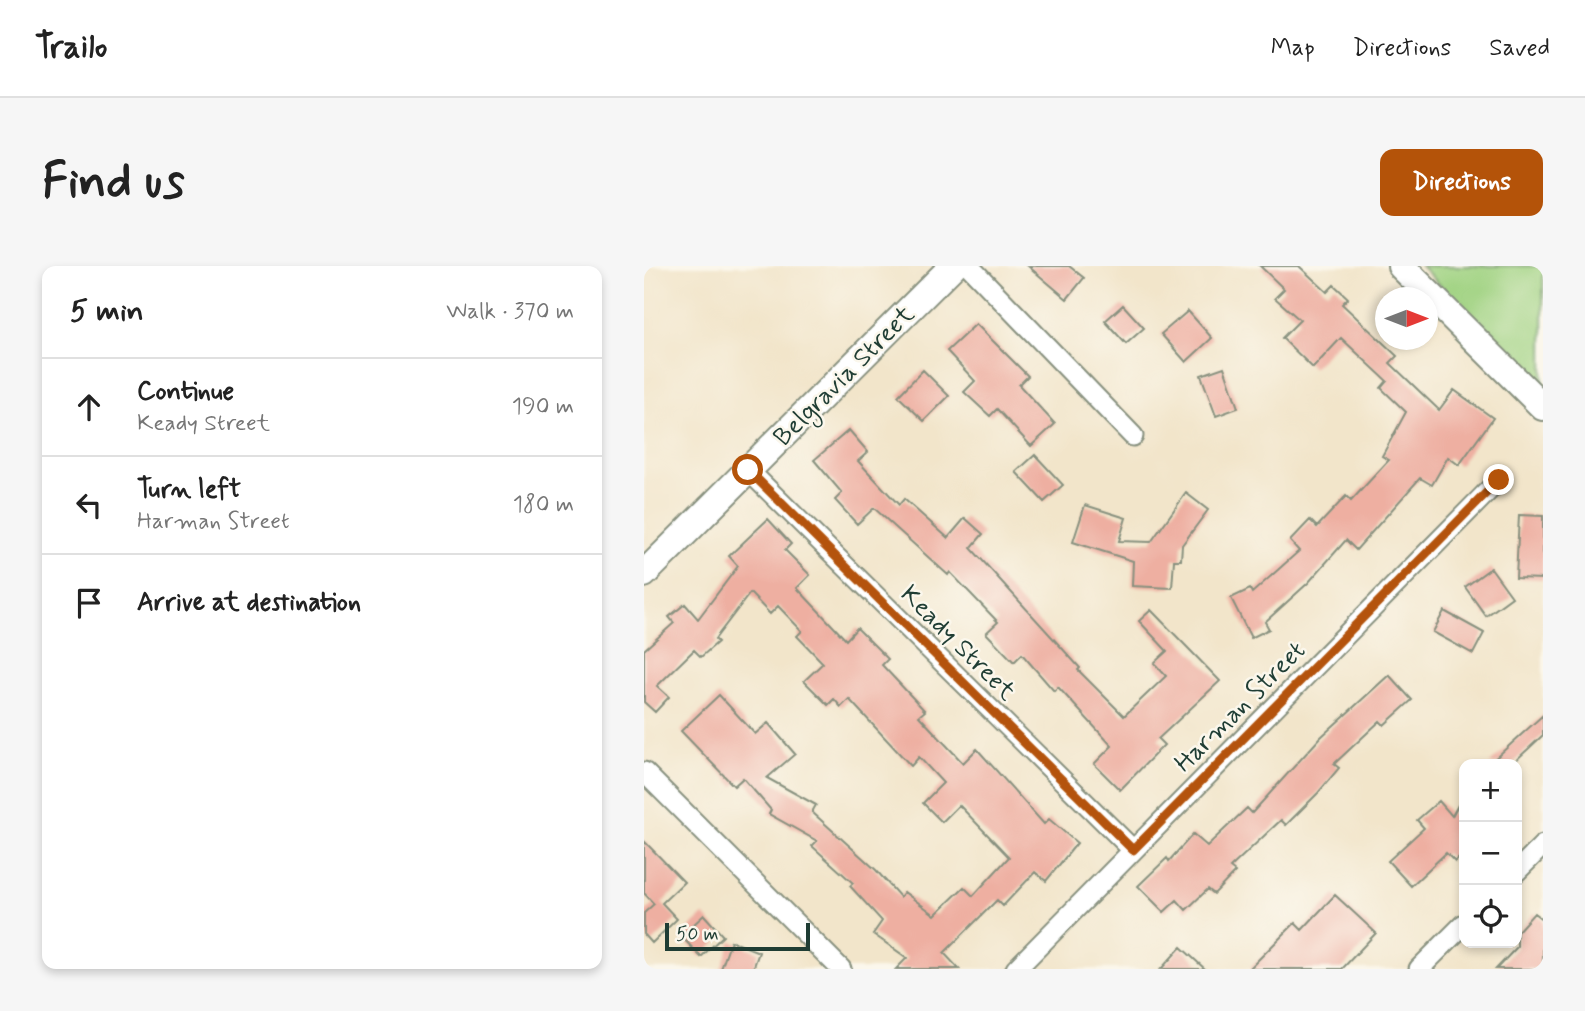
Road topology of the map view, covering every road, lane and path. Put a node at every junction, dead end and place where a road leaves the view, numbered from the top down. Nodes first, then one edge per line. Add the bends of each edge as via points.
1 (953, 266) edge
2 (969, 266) edge
3 (1380, 266) edge
4 (1401, 266) edge
5 (1400, 287) edge
6 (1438, 324) edge
7 (1543, 407) edge
8 (1543, 429) edge
9 (1133, 436) dead end
10 (748, 470) junction
11 (1499, 480) dead end
12 (644, 574) edge
13 (644, 772) edge
14 (1543, 845) edge
15 (1133, 850) junction
16 (1522, 866) edge
17 (1459, 928) edge
18 (841, 969) edge
19 (1016, 969) edge
20 (1419, 969) edge

1 - 10 street, Belgravia Street
2 - 9 street
3 - 5 street
4 - 7 street
6 - 8 street
10 - 12 street, Belgravia Street
10 - 15 street, Keady Street
11 - 15 street, Harman Street
13 - 18 street
14 - 16 street
15 - 19 street, Harman Street
17 - 20 street

